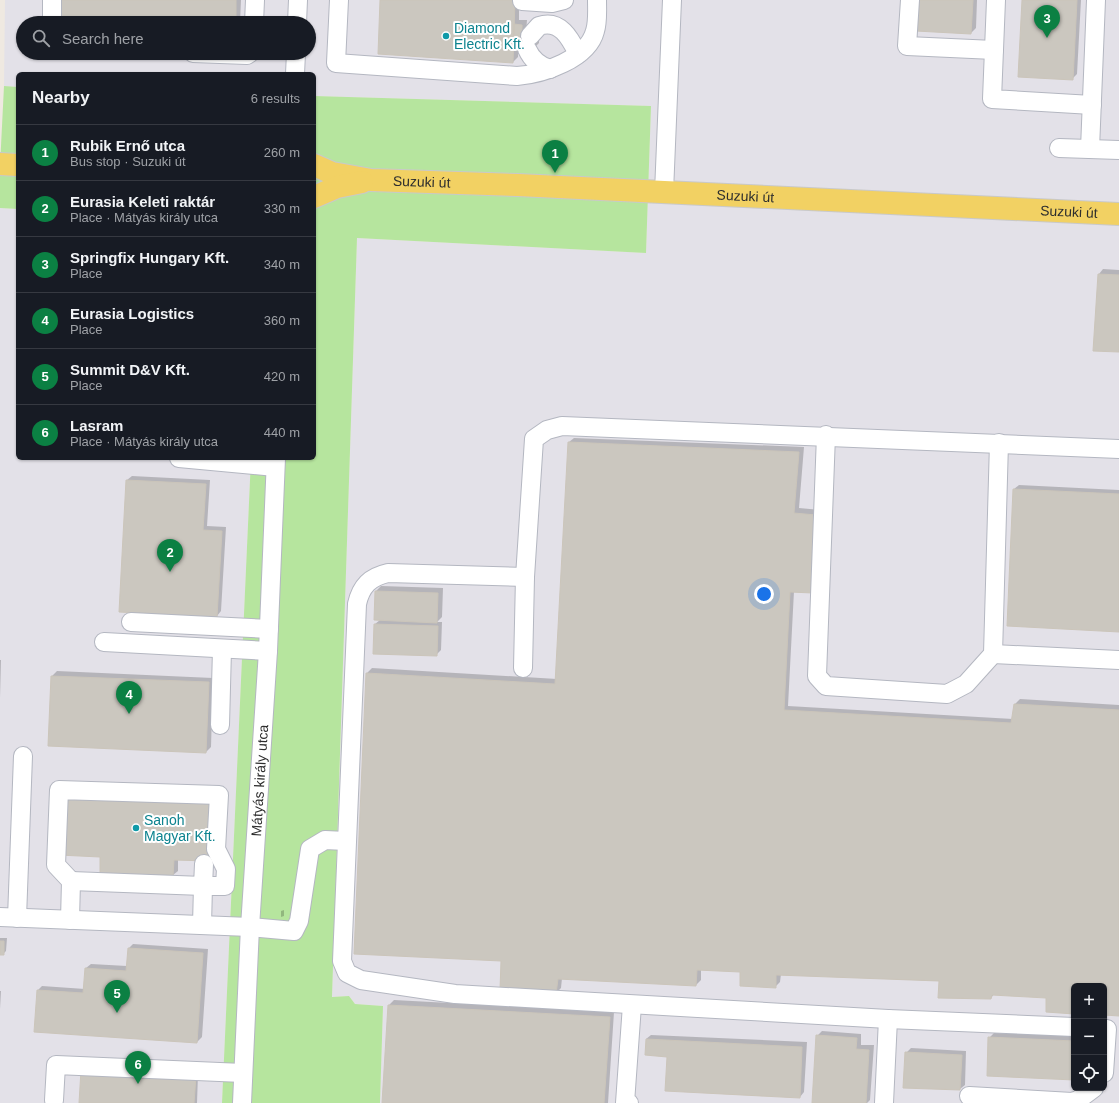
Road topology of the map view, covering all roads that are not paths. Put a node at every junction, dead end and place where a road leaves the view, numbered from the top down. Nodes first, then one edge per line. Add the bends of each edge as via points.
1 (52, 0) edge
2 (255, 0) edge
3 (298, 0) edge
4 (339, 0) edge
5 (564, 0) edge
6 (597, 0) edge
7 (672, 0) edge
8 (910, 0) edge
9 (996, 0) edge
10 (1096, 0) edge
11 (522, 1) dead end
12 (52, 16) edge
13 (254, 16) edge
14 (297, 16) edge
15 (994, 50) junction
16 (578, 54) junction
17 (296, 60) edge
18 (550, 69) junction
19 (295, 72) edge
20 (1092, 105) junction
21 (1059, 148) dead end
22 (1090, 149) junction
23 (1119, 150) edge
24 (0, 164) edge
25 (16, 165) edge
26 (316, 167) edge
27 (371, 180) junction
28 (664, 192) junction
29 (316, 196) edge
30 (1119, 214) edge
31 (826, 435) junction
32 (999, 443) junction
33 (1119, 449) edge
34 (209, 460) edge
35 (239, 462) edge
36 (275, 463) edge
37 (525, 578) junction
38 (131, 622) dead end
39 (269, 629) junction
40 (104, 642) dead end
41 (222, 649) junction
42 (268, 651) junction
43 (993, 654) junction
44 (1119, 660) edge
45 (523, 668) dead end
46 (220, 724) dead end
47 (23, 756) dead end
48 (346, 841) junction
49 (204, 864) dead end
50 (71, 880) junction
51 (204, 886) junction
52 (8, 918) edge
53 (70, 920) junction
54 (202, 925) junction
55 (250, 927) junction
56 (632, 1005) junction
57 (888, 1019) junction
58 (1071, 1027) edge
59 (1110, 1029) edge
60 (1106, 1055) edge
61 (243, 1073) junction
62 (1090, 1091) edge
63 (969, 1096) dead end
64 (54, 1100) dead end
65 (242, 1103) edge
66 (629, 1103) edge
67 (884, 1103) edge

1 - 12 street
2 - 13 street
3 - 14 street
4 - 18 street via 336,63 517,76
5 - 11 street via 552,3
6 - 16 street via 595,32 587,46
7 - 28 street
8 - 15 street via 907,46
9 - 15 street
10 - 20 street
15 - 20 street via 992,99
16 - 18 street
16 - 18 street via 566,34 555,26 539,26 529,43 533,59
17 - 19 street
20 - 22 street
21 - 22 street
22 - 23 street
24 - 25 main road
26 - 27 main road via 332,173
27 - 28 main road, Suzuki út
27 - 29 main road via 337,187
28 - 30 main road, Suzuki út
31 - 32 street
31 - 37 street via 562,426 548,430 534,439
31 - 43 street via 817,676 826,686 947,694 966,684
32 - 33 street
32 - 43 street
34 - 35 street
35 - 36 street
36 - 39 street, Mátyás király utca
37 - 45 street
37 - 48 street via 388,574 373,578 362,588 356,604
38 - 39 street
39 - 42 street, Mátyás király utca
40 - 41 street
41 - 42 street
41 - 46 street
42 - 55 street, Mátyás király utca
43 - 44 street
47 - 52 street
48 - 55 street via 325,840 310,849 299,921 294,931
48 - 56 street via 342,961 347,973 354,977 454,994
49 - 51 street
50 - 51 street
50 - 51 street via 56,865 59,790 218,795 216,849 226,869 225,886
50 - 53 street
51 - 54 street
52 - 53 street
53 - 54 street
54 - 55 street
55 - 61 street, Mátyás király utca
56 - 57 street
56 - 66 street via 625,1103
57 - 58 street
57 - 67 street
59 - 60 street
61 - 64 street via 56,1065
61 - 65 street, Mátyás király utca
62 - 63 street via 1072,1102

